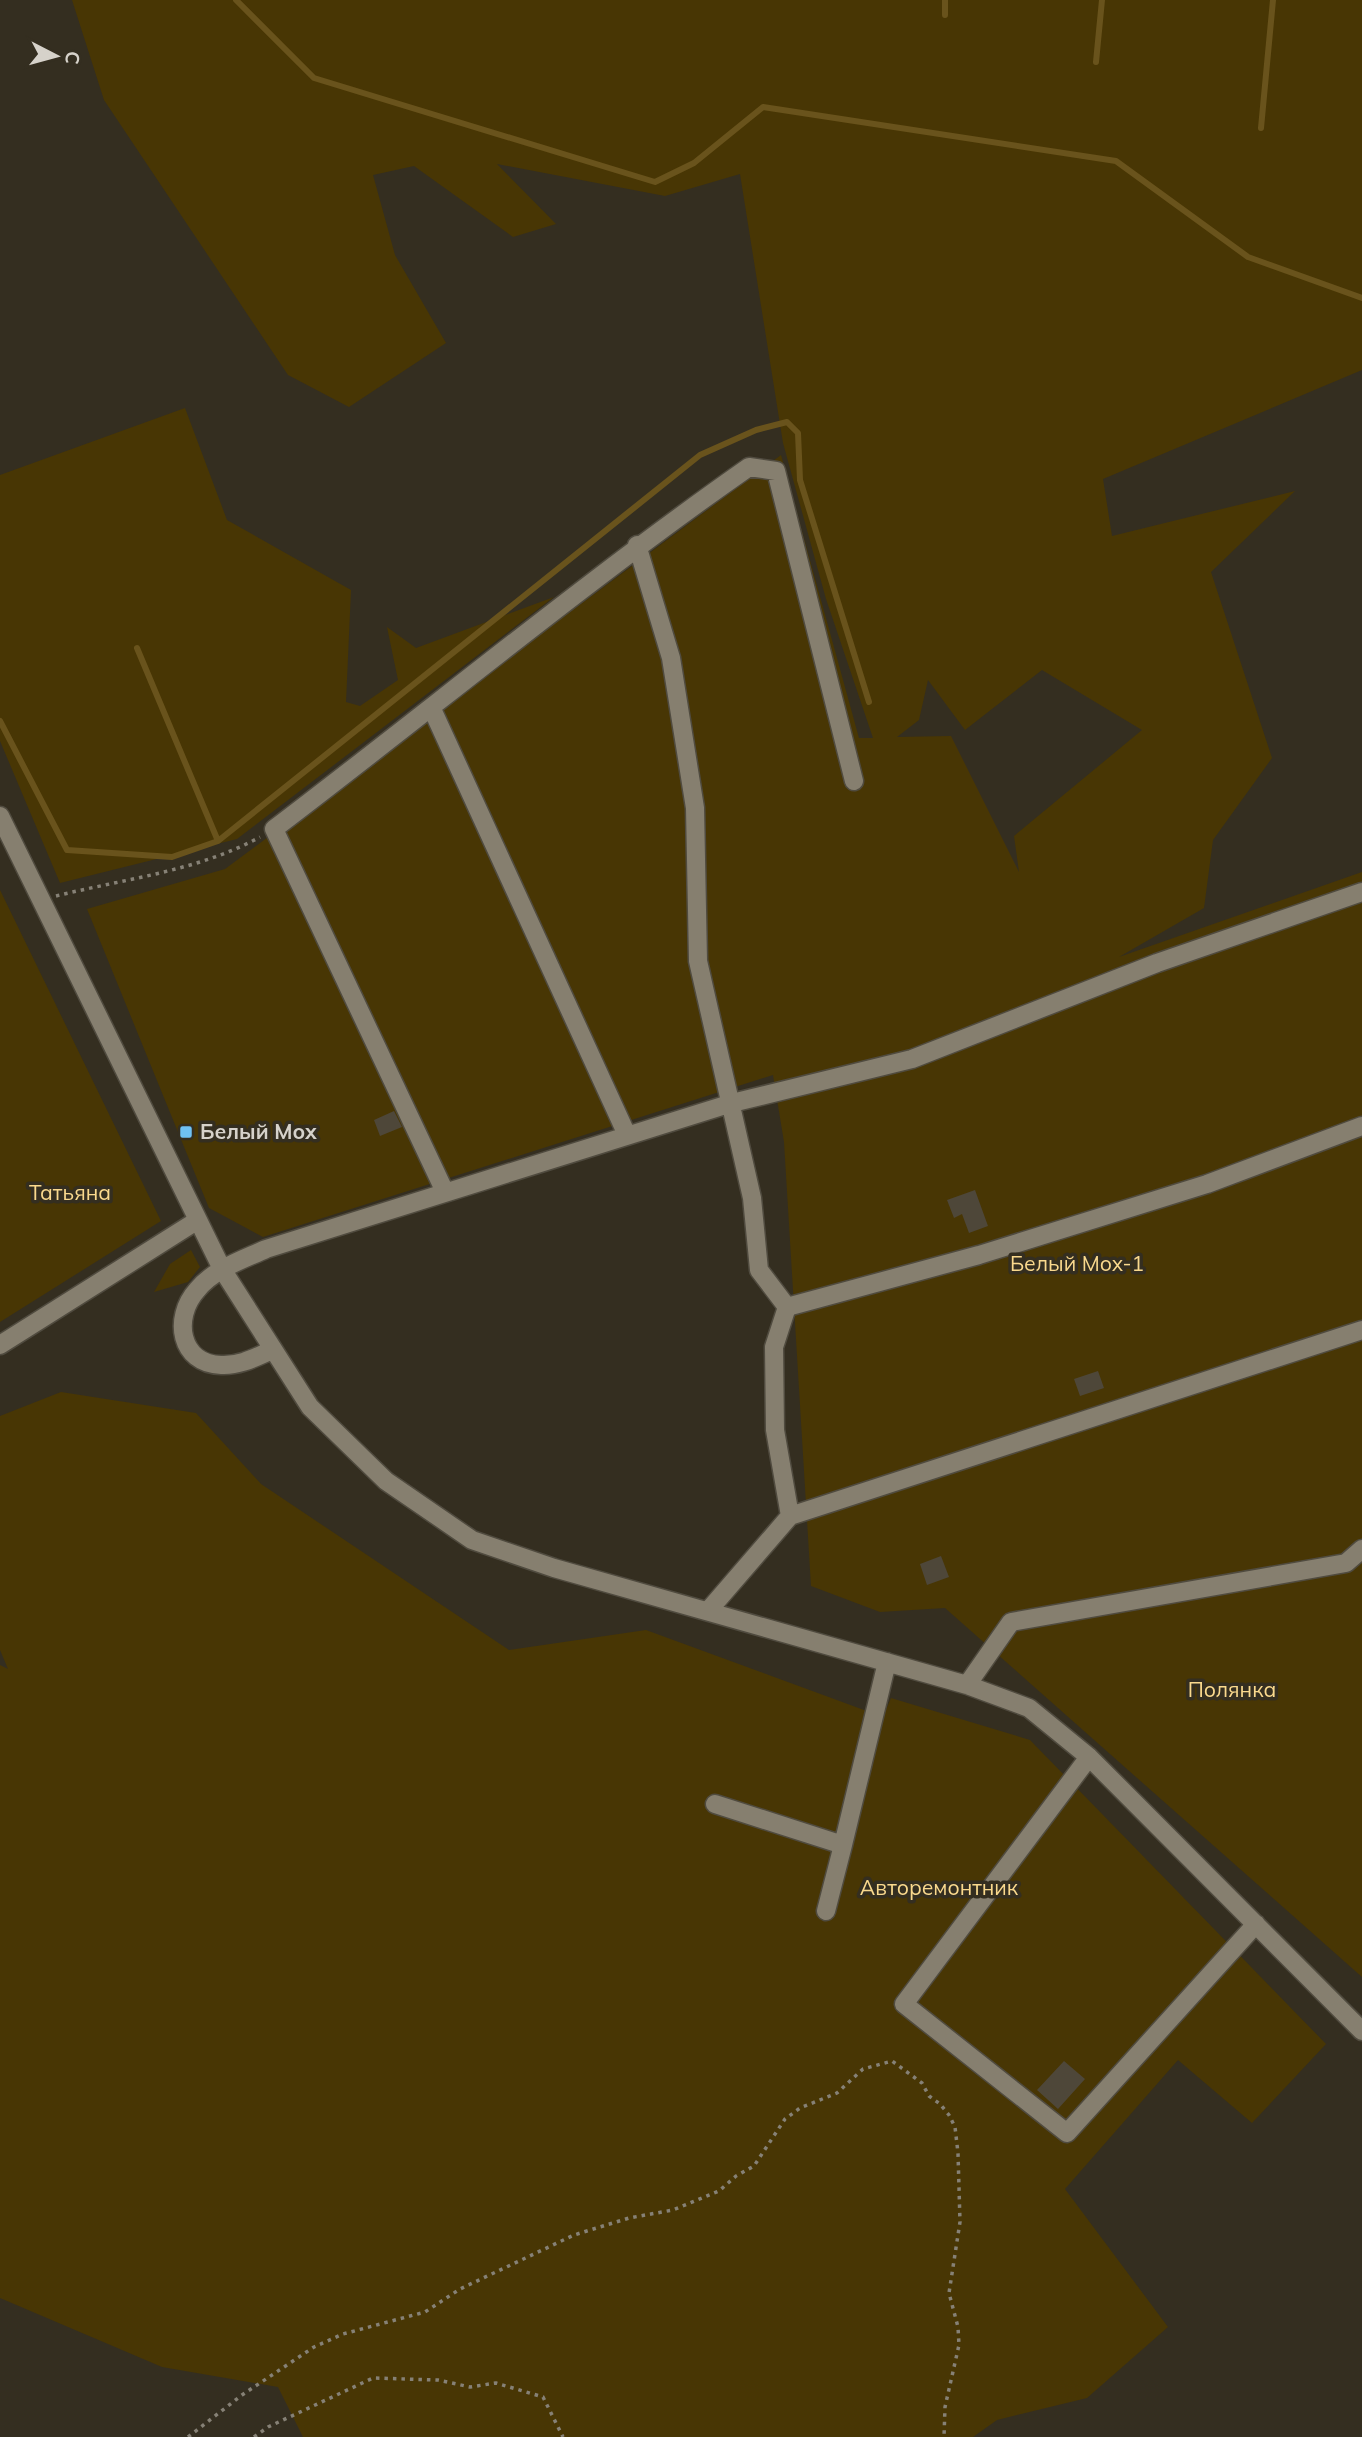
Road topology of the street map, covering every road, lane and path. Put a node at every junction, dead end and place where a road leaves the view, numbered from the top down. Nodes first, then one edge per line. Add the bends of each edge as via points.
1 (637, 545) junction
2 (432, 709) junction
3 (854, 781) dead end
4 (0, 816) edge
5 (274, 829) junction
6 (1362, 892) edge
7 (41, 900) junction
8 (732, 1103) junction
9 (1362, 1126) edge
10 (627, 1135) junction
11 (445, 1192) junction
12 (198, 1220) junction
13 (222, 1269) junction
14 (786, 1307) junction
15 (1362, 1330) edge
16 (0, 1346) edge
17 (272, 1350) junction
18 (790, 1516) junction
19 (1362, 1549) edge
20 (708, 1611) junction
21 (887, 1662) junction
22 (967, 1685) junction
23 (1089, 1757) junction
24 (715, 1804) dead end
25 (843, 1845) junction
26 (826, 1911) dead end
27 (1256, 1924) junction
28 (1362, 2031) edge
29 (188, 2437) edge
30 (254, 2437) edge
31 (563, 2437) edge
32 (944, 2437) edge

1 - 2 street
1 - 3 street via 749,467 776,471
1 - 8 street via 671,657 695,808 698,961
2 - 5 street
2 - 10 street
4 - 7 street
5 - 7 path via 237,849 162,873
5 - 11 street
6 - 8 street via 1157,963 912,1059
7 - 12 street
8 - 10 street
8 - 14 street via 752,1198 758,1270
9 - 14 street via 1207,1184 979,1255
10 - 11 street
11 - 13 street via 266,1248
12 - 13 street
12 - 16 street
13 - 17 street
13 - 17 street via 196,1290 186,1310 182,1332 186,1348 200,1360 220,1365 242,1363
14 - 18 street via 774,1347 775,1430
15 - 18 street
17 - 20 street via 310,1407 386,1481 472,1539 554,1568
18 - 20 street
19 - 22 street via 1346,1563 1011,1622
20 - 21 street
21 - 22 street
21 - 25 street
22 - 23 street via 1029,1708
23 - 27 street
23 - 27 street via 904,2004 1067,2133
24 - 25 street
25 - 26 street
27 - 28 street
29 - 32 path via 314,2347 343,2334 425,2312 460,2289 573,2235 673,2210 719,2191 754,2166 785,2119 837,2093 863,2069 892,2061 922,2083 955,2127 961,2222 949,2293 959,2345 945,2407
30 - 31 path via 373,2378 438,2380 470,2387 496,2383 543,2398

